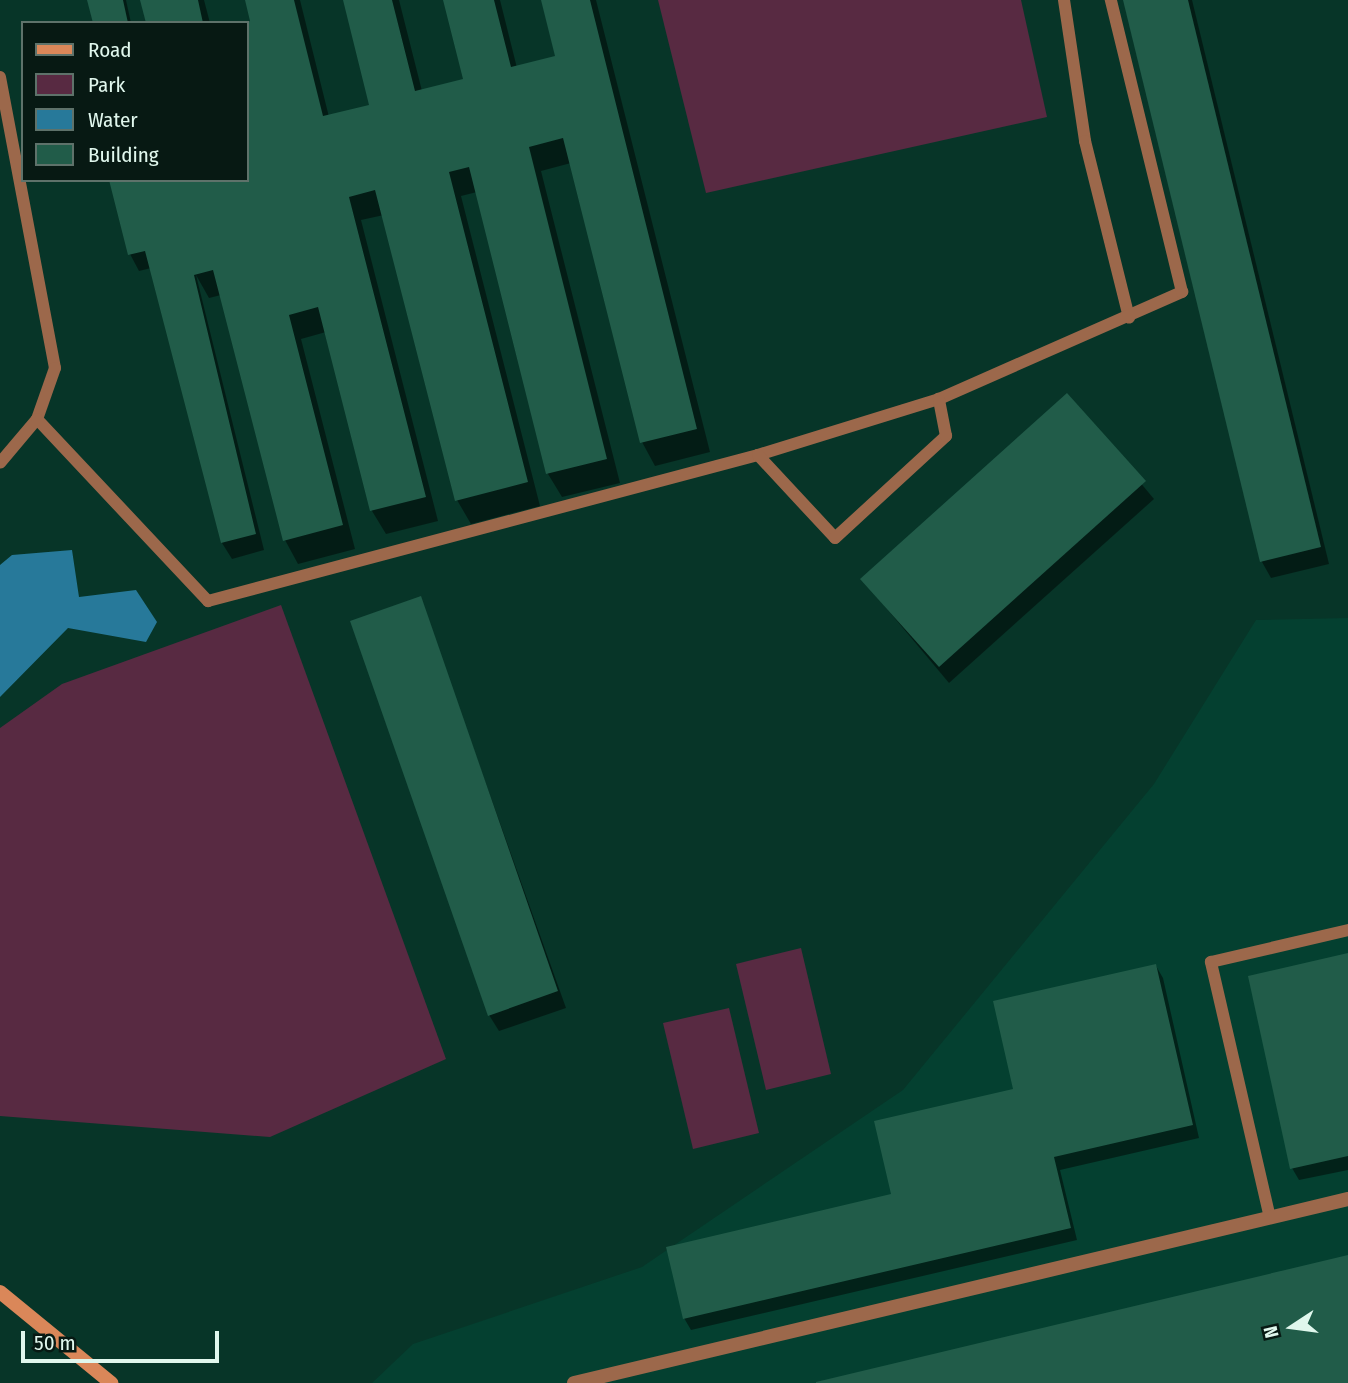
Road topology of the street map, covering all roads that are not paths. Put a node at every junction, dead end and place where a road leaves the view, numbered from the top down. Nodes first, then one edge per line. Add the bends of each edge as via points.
1 (1063, 0) edge
2 (1111, 0) edge
3 (0, 77) edge
4 (1129, 318) junction
5 (939, 399) junction
6 (37, 419) junction
7 (758, 455) junction
8 (0, 463) edge
9 (1348, 930) edge
10 (1348, 1199) edge
11 (1270, 1218) junction
12 (0, 1292) edge
13 (613, 1379) edge
14 (111, 1383) edge
15 (574, 1383) edge

1 - 4 lane via 1085,141
2 - 4 lane via 1182,292
3 - 6 lane via 55,369
4 - 5 lane
5 - 7 lane
5 - 7 lane via 946,436 835,538
6 - 7 lane via 208,601
6 - 8 lane
9 - 11 lane via 1211,962
10 - 11 street
11 - 13 street
12 - 14 main road
13 - 15 street

